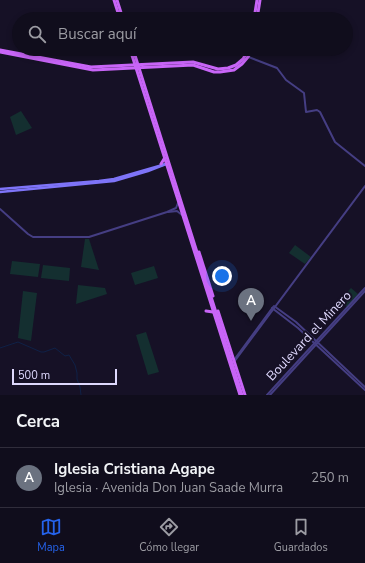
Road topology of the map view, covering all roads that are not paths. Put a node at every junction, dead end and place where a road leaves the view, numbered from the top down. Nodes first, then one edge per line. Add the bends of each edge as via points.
1 (116, 0) edge
2 (258, 0) edge
3 (119, 12) edge
4 (119, 12) edge
5 (256, 12) edge
6 (0, 51) edge
7 (12, 53) edge
8 (12, 53) edge
9 (24, 56) edge
10 (34, 56) edge
11 (134, 56) edge
12 (247, 56) junction
13 (135, 59) junction
14 (190, 62) junction
15 (146, 64) junction
16 (130, 65) junction
17 (137, 66) junction
18 (175, 66) junction
19 (150, 67) junction
20 (141, 77) junction
21 (145, 94) junction
22 (165, 157) junction
23 (161, 164) junction
24 (166, 164) junction
25 (365, 166) edge
26 (171, 172) junction
27 (365, 186) edge
28 (0, 191) edge
29 (178, 203) junction
30 (0, 210) edge
31 (167, 212) junction
32 (182, 215) junction
33 (196, 250) junction
34 (365, 290) edge
35 (213, 302) junction
36 (274, 307) junction
37 (212, 308) junction
38 (206, 310) dead end
39 (213, 312) junction
40 (316, 343) junction
41 (232, 363) junction
42 (365, 389) edge
43 (242, 395) edge
44 (268, 395) edge

1 - 3 main road
1 - 4 main road
2 - 5 main road
6 - 7 main road
6 - 8 main road
9 - 17 main road via 93,70
10 - 16 main road via 91,68
11 - 13 main road
12 - 14 main road via 236,65 224,69
12 - 18 main road via 238,68 224,72 214,72 195,65
12 - 25 street via 277,68 287,81 304,93 306,112 317,110 323,116 336,142
13 - 15 main road
13 - 16 main road
13 - 17 main road
14 - 15 main road
14 - 18 main road
15 - 17 main road
16 - 17 main road
17 - 19 main road
17 - 20 main road
17 - 21 main road
18 - 19 main road
19 - 20 main road via 142,70
20 - 21 main road
21 - 22 main road
22 - 23 main road
22 - 24 main road
22 - 26 main road
23 - 24 main road
23 - 28 main road via 99,181
24 - 26 main road
24 - 28 main road via 114,181
24 - 29 main road
26 - 33 main road
27 - 36 street
29 - 31 street via 175,209
29 - 32 main road
30 - 31 street via 33,237 89,237
31 - 32 street via 177,211
32 - 37 main road
33 - 35 main road
33 - 41 main road via 198,249
34 - 40 street, Boulevard el Minero
35 - 37 main road
35 - 41 main road
36 - 40 street
36 - 41 street
37 - 39 main road
38 - 39 main road
39 - 41 main road
40 - 42 street
40 - 44 street, Boulevard el Minero
41 - 43 main road

